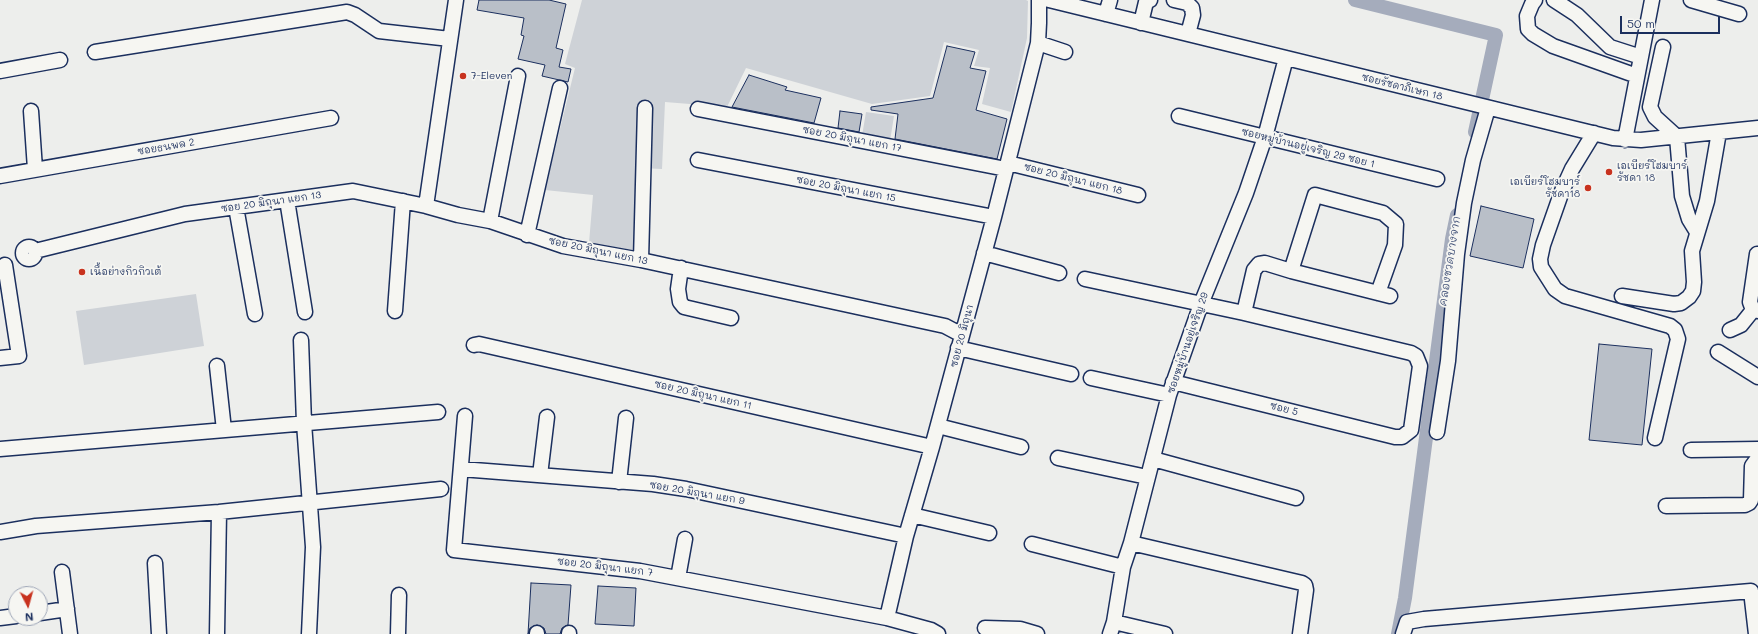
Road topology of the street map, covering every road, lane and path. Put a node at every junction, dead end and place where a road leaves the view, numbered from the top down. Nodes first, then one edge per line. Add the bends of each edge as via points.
1 (456, 0) edge
2 (1039, 0) edge
3 (1049, 0) edge
4 (1110, 0) edge
5 (1150, 0) edge
6 (1174, 0) edge
7 (1535, 0) edge
8 (1554, 0) edge
9 (1652, 0) edge
10 (1691, 0) edge
11 (1106, 14) junction
12 (1739, 14) dead end
13 (1140, 23) junction
14 (1188, 34) junction
15 (450, 39) junction
16 (1038, 43) junction
17 (1664, 47) dead end
18 (95, 52) dead end
19 (1065, 52) dead end
20 (1641, 57) junction
21 (1286, 58) junction
22 (60, 60) dead end
23 (0, 71) edge
24 (518, 76) dead end
25 (1638, 76) junction
26 (560, 88) dead end
27 (645, 108) dead end
28 (1486, 108) junction
29 (698, 109) dead end
30 (30, 111) dead end
31 (1179, 116) dead end
32 (331, 118) dead end
33 (1758, 128) edge
34 (1719, 132) junction
35 (1594, 133) junction
36 (1265, 137) junction
37 (1677, 137) junction
38 (1625, 140) junction
39 (698, 160) dead end
40 (1007, 166) junction
41 (35, 170) junction
42 (0, 176) edge
43 (1437, 179) dead end
44 (1138, 195) dead end
45 (287, 200) junction
46 (403, 201) junction
47 (426, 206) junction
48 (236, 207) junction
49 (994, 217) junction
50 (490, 221) junction
51 (1696, 232) junction
52 (527, 235) junction
53 (984, 253) junction
54 (1757, 254) dead end
55 (640, 260) junction
56 (3, 265) edge
57 (681, 268) junction
58 (1291, 271) junction
59 (1059, 273) dead end
60 (1085, 279) dead end
61 (1622, 296) dead end
62 (1201, 304) junction
63 (395, 311) dead end
64 (1756, 311) edge
65 (305, 312) dead end
66 (1244, 313) junction
67 (255, 314) dead end
68 (731, 318) dead end
69 (1730, 330) dead end
70 (301, 340) dead end
71 (960, 342) junction
72 (474, 345) dead end
73 (1718, 352) dead end
74 (0, 358) edge
75 (217, 366) dead end
76 (1070, 374) dead end
77 (1758, 377) edge
78 (1091, 378) dead end
79 (1174, 382) junction
80 (1169, 395) junction
81 (438, 412) dead end
82 (465, 416) dead end
83 (547, 417) dead end
84 (626, 418) dead end
85 (304, 423) junction
86 (938, 426) junction
87 (224, 430) junction
88 (1437, 432) dead end
89 (1655, 438) dead end
90 (932, 447) junction
91 (1021, 447) dead end
92 (1758, 448) edge
93 (0, 449) edge
94 (1691, 450) dead end
95 (1058, 458) dead end
96 (1758, 458) edge
97 (1153, 459) junction
98 (461, 469) junction
99 (540, 475) junction
100 (1147, 477) junction
101 (619, 482) junction
102 (441, 489) dead end
103 (1296, 498) dead end
104 (309, 502) junction
105 (1666, 506) dead end
106 (219, 512) junction
107 (912, 515) junction
108 (0, 532) edge
109 (989, 534) dead end
110 (906, 536) junction
111 (685, 540) dead end
112 (1131, 543) junction
113 (1032, 544) dead end
114 (155, 563) dead end
115 (1123, 567) junction
116 (62, 572) dead end
117 (678, 578) junction
118 (399, 595) dead end
119 (67, 609) junction
120 (48, 611) edge
121 (887, 618) junction
122 (985, 628) dead end
123 (1112, 628) edge
124 (70, 634) edge
125 (159, 634) edge
126 (217, 634) edge
127 (309, 634) edge
128 (398, 634) edge
129 (938, 634) edge
130 (1037, 634) edge
131 (1165, 634) edge
132 (1300, 634) edge
133 (1403, 634) edge
134 (1756, 634) edge

1 - 15 street
2 - 16 street, ซอย 20 มิถุนา
3 - 11 street, ซอยรัชดาภิเษก 18
4 - 11 street
5 - 13 street via 1146,2
6 - 14 street via 1187,3 1192,8
7 - 25 street via 1528,16 1528,29 1533,34 1553,46
8 - 20 street via 1576,15 1610,47
9 - 20 street
10 - 12 street
11 - 13 street, ซอยรัชดาภิเษก 18
13 - 14 street, ซอยรัชดาภิเษก 18
14 - 21 street, ซอยรัชดาภิเษก 18
15 - 18 street via 380,31 347,12
15 - 47 street
16 - 19 street
16 - 40 street, ซอย 20 มิถุนา
17 - 37 street via 1650,107 1655,117
20 - 25 street
21 - 28 street, ซอยรัชดาภิเษก 18
21 - 36 street, ซอยหมู่บ้านอยู่เจริญ 29
22 - 23 street
24 - 50 street
25 - 38 street
26 - 52 street
27 - 55 street
28 - 35 street, ซอยรัชดาภิเษก 18
28 - 88 street via 1464,203 1448,361
29 - 40 street, ซอย 20 มิถุนา แยก 17
30 - 41 street
31 - 36 street, ซอยหมู่บ้านอยู่เจริญ 29 ซอย 1
32 - 41 street, ซอยธนพล 2
33 - 34 street, ซอยรัชดาภิเษก 18
34 - 37 street, ซอยรัชดาภิเษก 18
34 - 51 street via 1707,201
35 - 38 street, ซอยรัชดาภิเษก 18
35 - 89 street via 1572,168 1562,191 1543,245 1541,268 1555,289 1565,296 1670,326 1675,330 1678,339
36 - 43 street, ซอยหมู่บ้านอยู่เจริญ 29 ซอย 1
36 - 62 street, ซอยหมู่บ้านอยู่เจริญ 29 via 1246,193
37 - 38 street, ซอยรัชดาภิเษก 18
37 - 51 street via 1682,196
39 - 49 street, ซอย 20 มิถุนา แยก 15
40 - 44 street, ซอย 20 มิถุนา แยก 18
40 - 49 street, ซอย 20 มิถุนา
41 - 42 street, ซอยธนพล 2
45 - 46 street, ซอย 20 มิถุนา แยก 13 via 353,191
45 - 48 street, ซอย 20 มิถุนา แยก 13
45 - 65 street
46 - 47 street, ซอย 20 มิถุนา แยก 13
46 - 63 street
47 - 50 street, ซอย 20 มิถุนา แยก 13
48 - 56 street, ซอย 20 มิถุนา แยก 13 via 185,214 29,253
48 - 67 street
49 - 53 street, ซอย 20 มิถุนา
50 - 52 street, ซอย 20 มิถุนา แยก 13
51 - 61 street via 1692,251 1694,282 1689,297 1681,303 1674,304
52 - 55 street, ซอย 20 มิถุนา แยก 13 via 563,246
53 - 59 street
53 - 71 street, ซอย 20 มิถุนา
54 - 64 street via 1750,302
55 - 57 street, ซอย 20 มิถุนา แยก 13
56 - 74 street via 19,356
57 - 68 street via 678,289 680,302 684,307
57 - 71 street, ซอย 20 มิถุนา แยก 13 via 945,326
58 - 58 street via 1315,195 1383,214 1396,224 1395,245 1384,294
58 - 66 street via 1265,263 1259,264 1254,270
60 - 62 street
62 - 66 street
62 - 79 street, ซอยหมู่บ้านอยู่เจริญ 29
64 - 69 street via 1741,325
66 - 79 street, ซอย 5 via 1416,356 1420,366 1411,430 1402,437 1395,437
70 - 85 street
71 - 76 street, ซอย 20 มิถุนา แยก 13
71 - 86 street, ซอย 20 มิถุนา
72 - 90 street, ซอย 20 มิถุนา แยก 11
73 - 77 street
75 - 87 street
78 - 80 street
79 - 80 street, ซอยหมู่บ้านอยู่เจริญ 29
80 - 97 street, ซอยหมู่บ้านอยู่เจริญ 29
81 - 85 street
82 - 98 street, ซอย 20 มิถุนา แยก 7
83 - 99 street
84 - 101 street
85 - 87 street
85 - 104 street
86 - 90 street, ซอย 20 มิถุนา
86 - 91 street
87 - 93 street
90 - 107 street, ซอย 20 มิถุนา
92 - 94 street
95 - 100 street
96 - 105 street via 1751,471 1749,503
97 - 100 street, ซอยหมู่บ้านอยู่เจริญ 29
97 - 103 street
98 - 99 street, ซอย 20 มิถุนา แยก 9
98 - 117 street, ซอย 20 มิถุนา แยก 7 via 454,550 640,571
99 - 101 street, ซอย 20 มิถุนา แยก 9
100 - 112 street, ซอยหมู่บ้านอยู่เจริญ 29
101 - 110 street, ซอย 20 มิถุนา แยก 9 via 686,489
102 - 104 street
104 - 106 street
104 - 127 street via 313,547
106 - 108 street via 36,526
106 - 126 street
107 - 109 street
107 - 110 street, ซอย 20 มิถุนา
110 - 121 street, ซอย 20 มิถุนา
111 - 117 street
112 - 115 street, ซอยหมู่บ้านอยู่เจริญ 29
112 - 132 street via 1302,583 1306,590
113 - 115 street
114 - 125 street
115 - 123 street, ซอยหมู่บ้านอยู่เจริญ 29
116 - 119 street
117 - 121 street, ซอย 20 มิถุนา แยก 7
118 - 128 street
119 - 120 street
119 - 124 street
121 - 129 street
122 - 130 street via 1020,629
123 - 131 street
133 - 134 street via 1407,622 1424,619 1751,591

